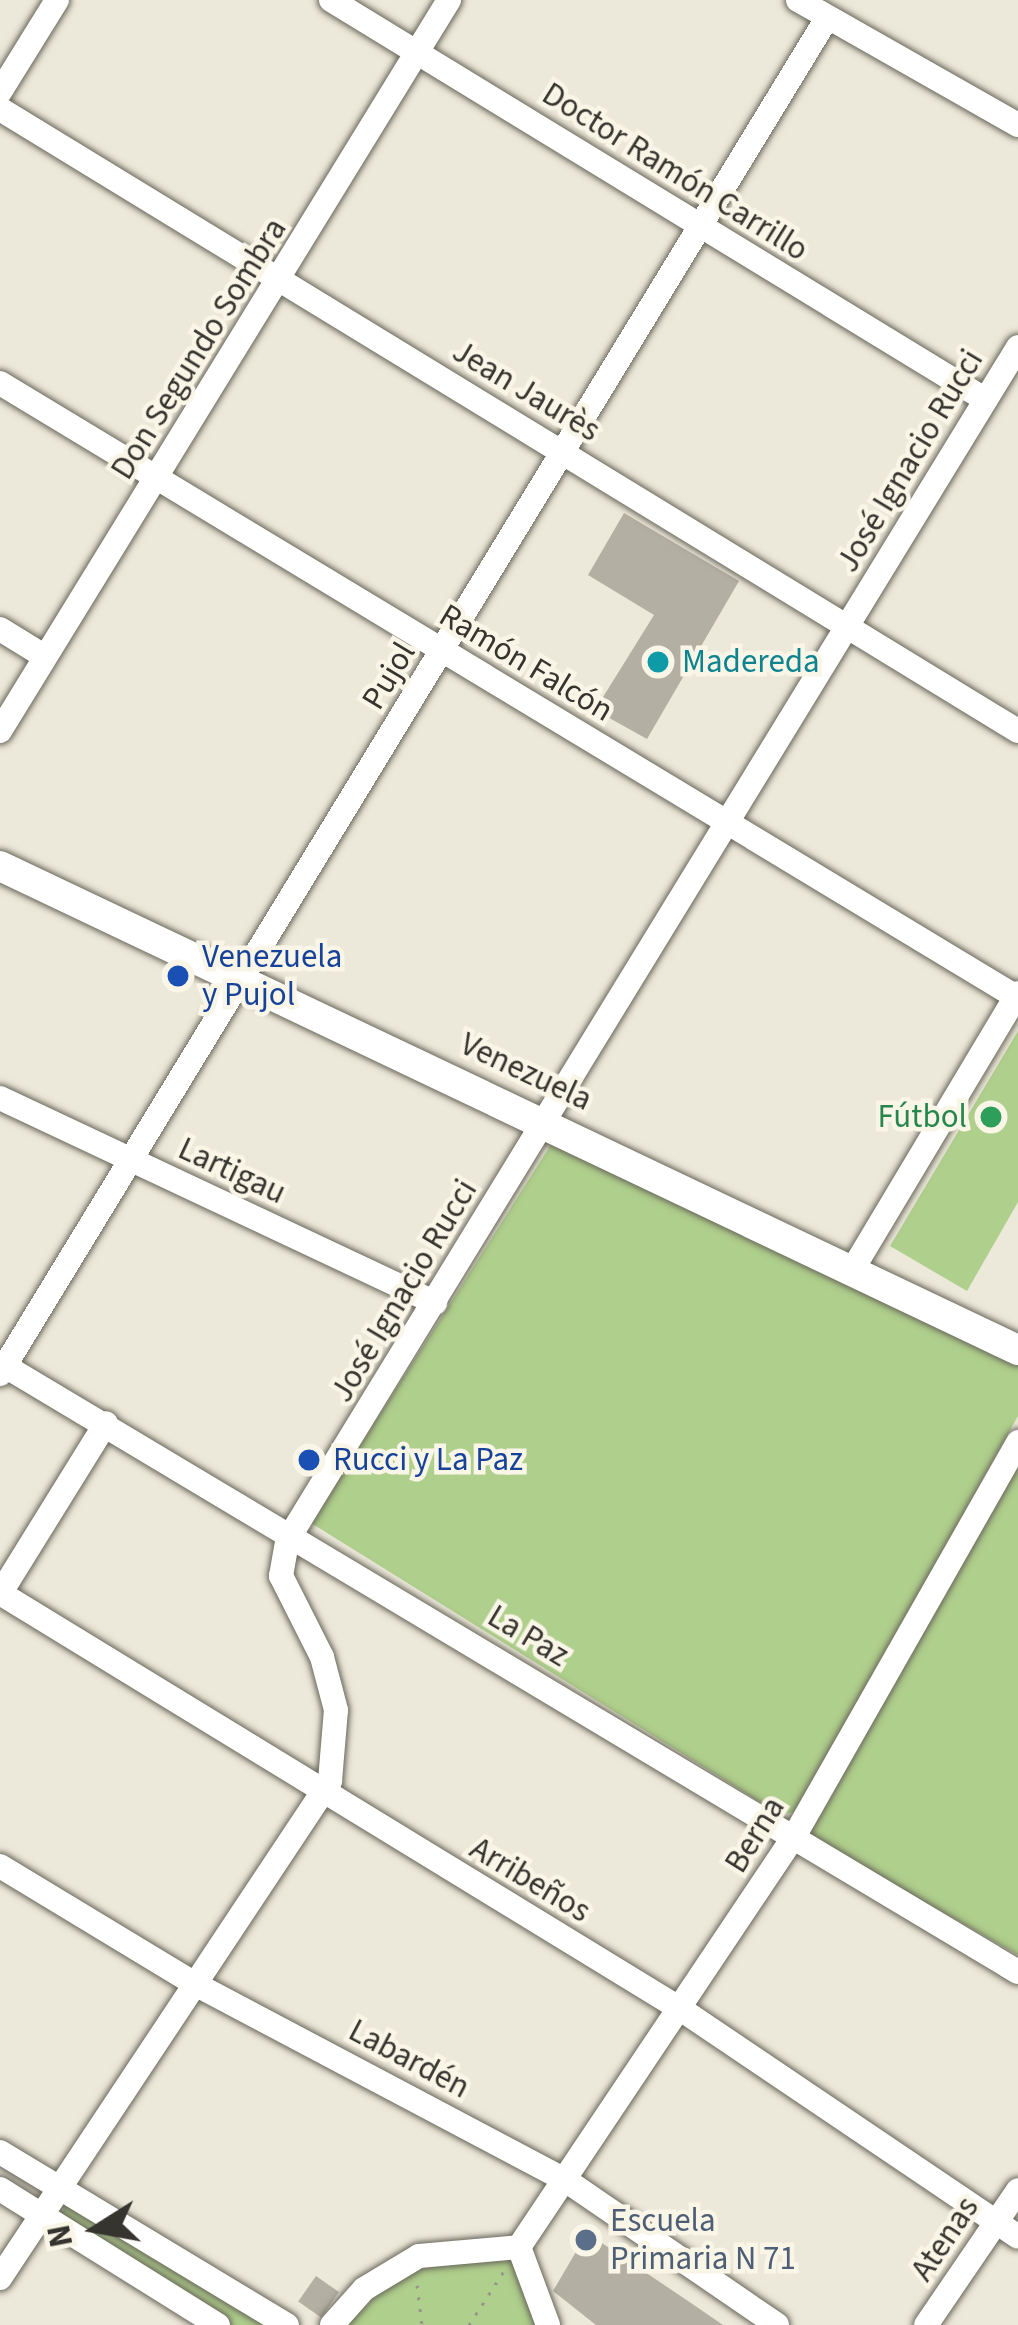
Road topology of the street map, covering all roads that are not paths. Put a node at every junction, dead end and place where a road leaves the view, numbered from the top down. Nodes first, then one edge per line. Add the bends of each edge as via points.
1 (57, 0) edge
2 (331, 0) edge
3 (449, 0) edge
4 (798, 0) edge
5 (827, 18) junction
6 (418, 53) junction
7 (0, 92) edge
8 (0, 109) edge
9 (1018, 125) edge
10 (701, 227) junction
11 (282, 283) junction
12 (1017, 352) edge
13 (0, 383) edge
14 (986, 400) junction
15 (565, 453) junction
16 (157, 478) junction
17 (847, 628) junction
18 (0, 629) edge
19 (442, 651) junction
20 (44, 656) junction
21 (1018, 730) edge
22 (0, 731) edge
23 (731, 826) junction
24 (0, 866) edge
25 (244, 982) junction
26 (1017, 996) edge
27 (0, 1098) edge
28 (547, 1120) junction
29 (134, 1161) junction
30 (854, 1267) junction
31 (435, 1303) junction
32 (1018, 1350) edge
33 (2, 1368) edge
34 (106, 1423) junction
35 (1018, 1442) edge
36 (292, 1533) junction
37 (0, 1594) edge
38 (323, 1795) junction
39 (795, 1834) junction
40 (0, 1866) edge
41 (1018, 1972) edge
42 (195, 1984) junction
43 (682, 2010) junction
44 (0, 2152) edge
45 (564, 2179) junction
46 (60, 2188) junction
47 (0, 2189) edge
48 (1018, 2190) edge
49 (41, 2215) junction
50 (995, 2222) junction
51 (1018, 2237) edge
52 (519, 2247) junction
53 (0, 2278) edge
54 (218, 2325) edge
55 (287, 2325) edge
56 (332, 2325) edge
57 (548, 2325) edge
58 (777, 2325) edge
59 (926, 2325) edge

1 - 7 street
2 - 6 street, Doctor Ramón Carrillo
3 - 6 street, Don Segundo Sombra
4 - 5 street
5 - 9 street
5 - 10 street, Pujol
6 - 10 street, Doctor Ramón Carrillo
6 - 11 street, Don Segundo Sombra
8 - 11 street, Jean Jaurès
10 - 14 street, Doctor Ramón Carrillo
10 - 15 street, Pujol
11 - 15 street, Jean Jaurès
11 - 16 street, Don Segundo Sombra
12 - 14 street, José Ignacio Rucci
13 - 16 street, Ramón Falcón
14 - 17 street, José Ignacio Rucci
15 - 17 street, Jean Jaurès
15 - 19 street, Pujol
16 - 19 street, Ramón Falcón
16 - 20 street, Don Segundo Sombra
17 - 21 street, Jean Jaurès
17 - 23 street, José Ignacio Rucci
18 - 20 street
19 - 23 street, Ramón Falcón
19 - 25 street, Pujol
20 - 22 street, Don Segundo Sombra
23 - 26 street, Ramón Falcón
23 - 28 street, José Ignacio Rucci
24 - 25 main road, Venezuela
25 - 28 main road, Venezuela
25 - 29 street, Pujol
26 - 30 street
27 - 29 street, Lartigau
28 - 30 main road, Venezuela
28 - 31 street, José Ignacio Rucci
29 - 31 street, Lartigau
29 - 33 street, Pujol
30 - 32 main road, Venezuela
31 - 36 street, José Ignacio Rucci
33 - 34 street, La Paz
34 - 36 street, La Paz
34 - 37 street
35 - 39 street, Berna
36 - 38 street, José Ignacio Rucci via 281,1576 322,1657 336,1710
36 - 39 street, La Paz
37 - 38 street, Arribeños
38 - 42 street, José Ignacio Rucci
38 - 43 street, Arribeños
39 - 41 street, La Paz
39 - 43 street, Berna
40 - 42 street, Labardén
42 - 45 street, Labardén
42 - 46 street, José Ignacio Rucci
43 - 45 street, Berna
43 - 50 street, Arribeños
44 - 46 street
45 - 52 street, Berna
45 - 58 street, Labardén
46 - 49 street, José Ignacio Rucci
46 - 55 street
47 - 49 street
48 - 50 street, Atenas
49 - 53 street, José Ignacio Rucci
49 - 54 street
50 - 51 street, Arribeños
50 - 59 street, Atenas
52 - 56 street via 473,2245 406,2262
52 - 57 street

